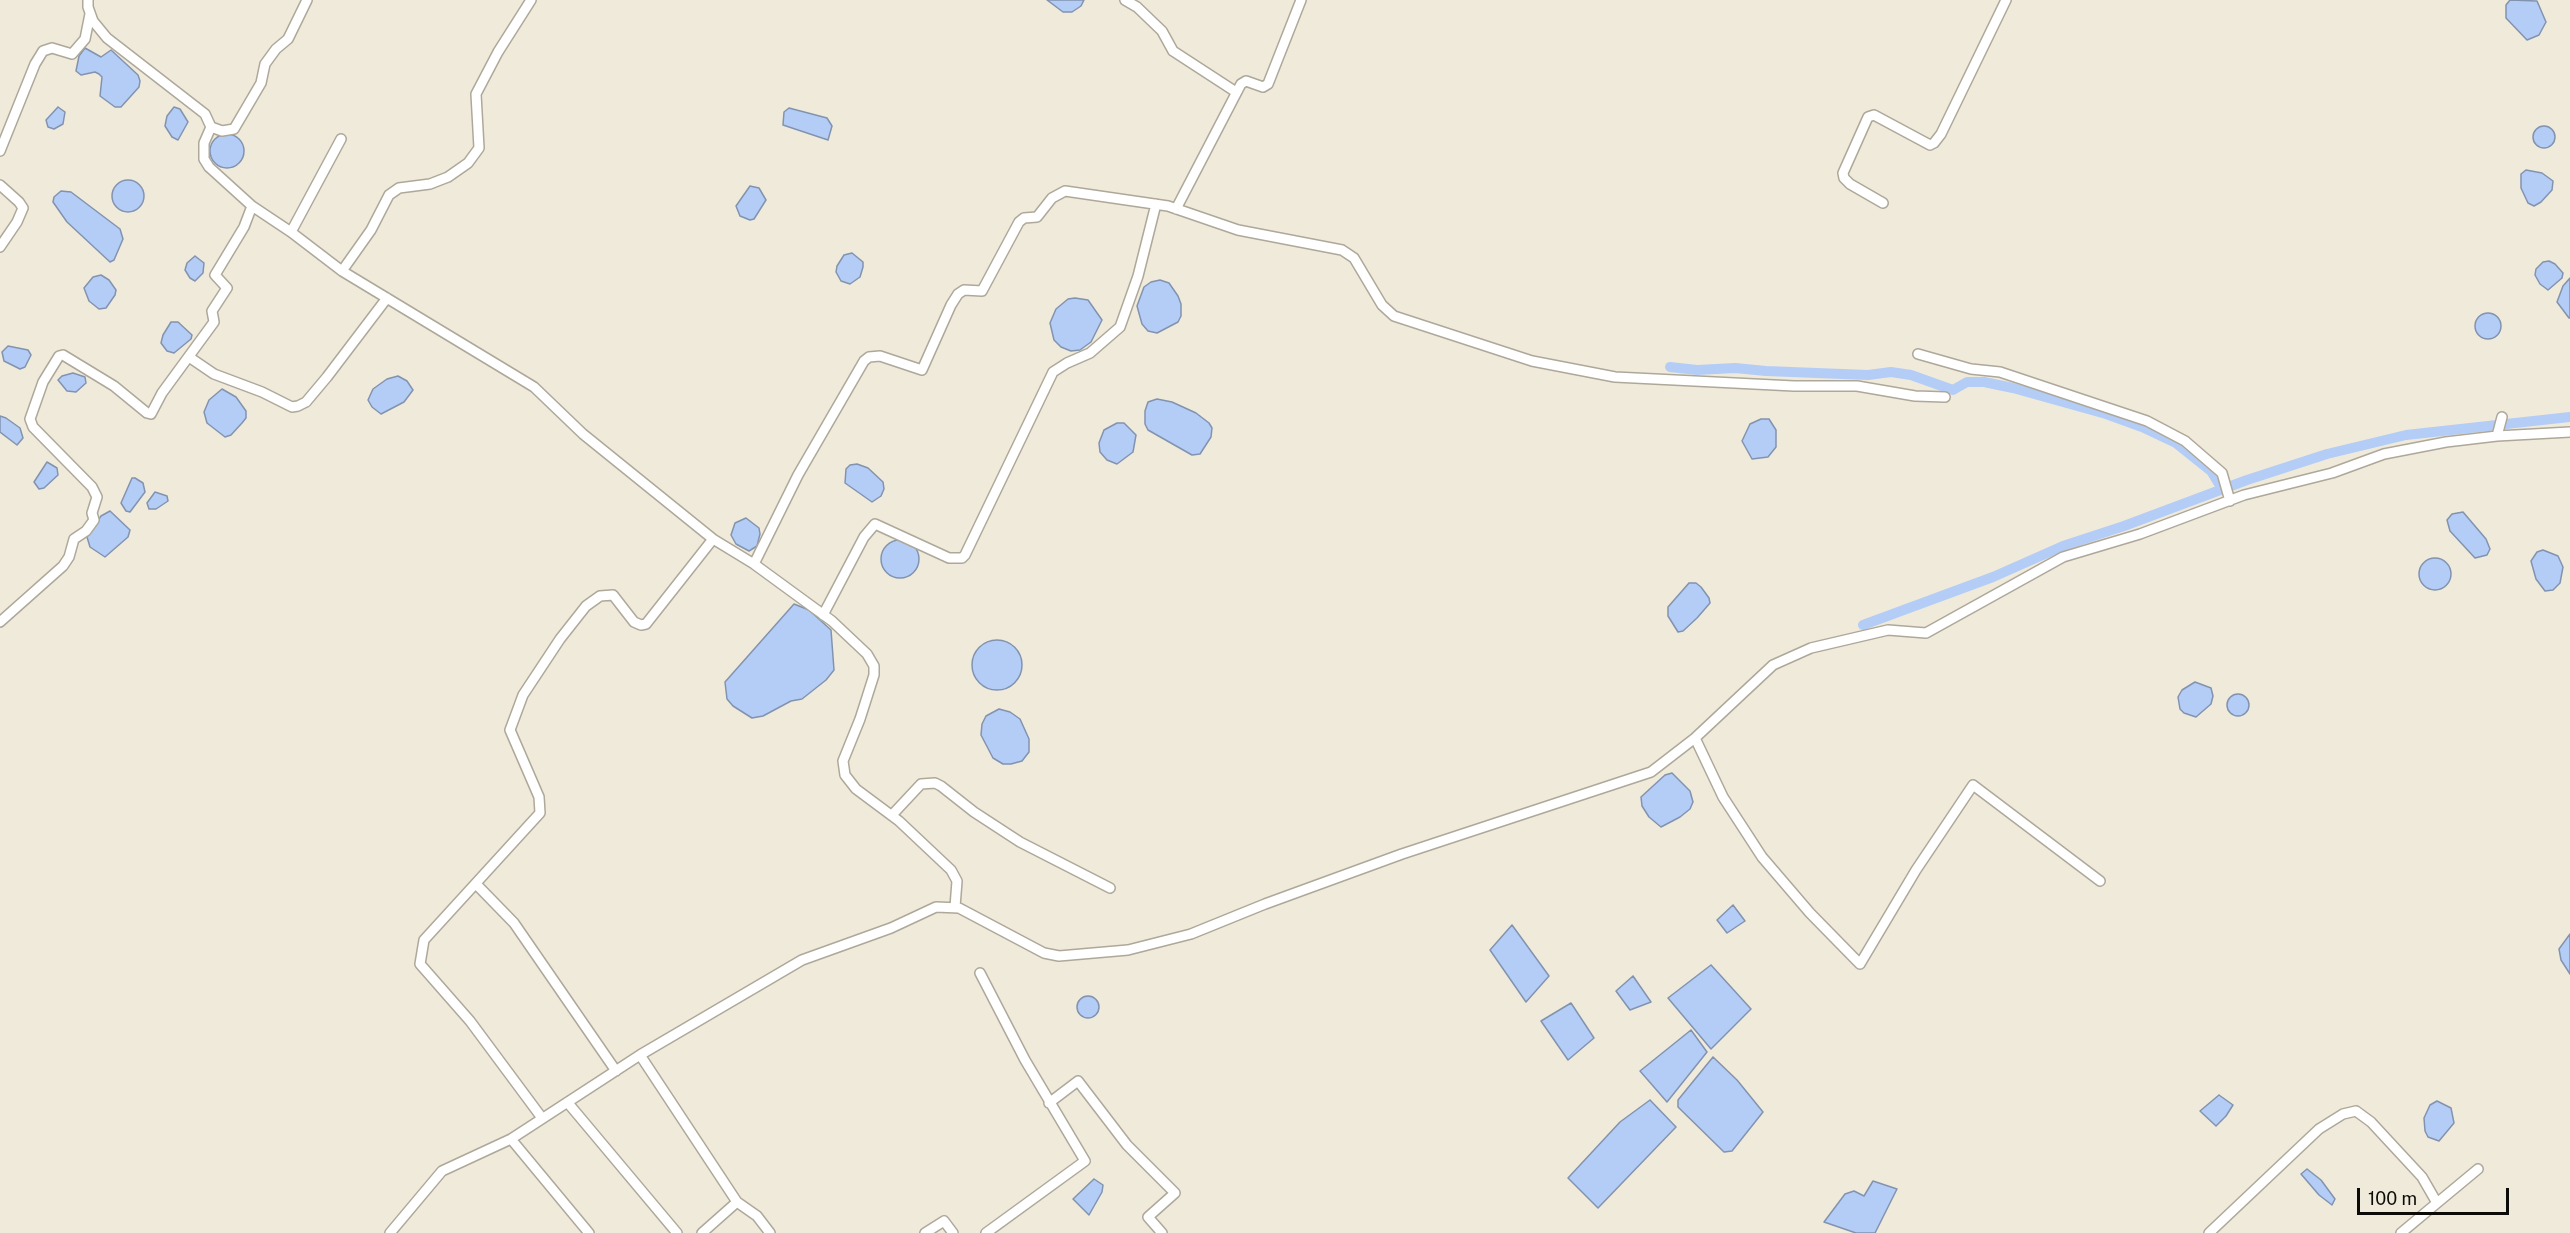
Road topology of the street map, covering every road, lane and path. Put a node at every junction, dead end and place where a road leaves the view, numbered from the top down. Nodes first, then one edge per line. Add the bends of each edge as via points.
1 (88, 0) edge
2 (307, 0) edge
3 (531, 0) edge
4 (1125, 0) edge
5 (1301, 0) edge
6 (2006, 0) edge
7 (90, 14) junction
8 (1236, 92) junction
9 (211, 127) junction
10 (341, 139) dead end
11 (0, 151) edge
12 (0, 185) edge
13 (1882, 202) dead end
14 (1156, 204) junction
15 (252, 206) junction
16 (1176, 209) junction
17 (291, 232) junction
18 (0, 247) edge
19 (342, 271) junction
20 (387, 298) junction
21 (1918, 354) dead end
22 (189, 357) junction
23 (1945, 397) dead end
24 (2502, 417) dead end
25 (2570, 432) edge
26 (2498, 436) junction
27 (2230, 501) junction
28 (713, 538) junction
29 (754, 564) junction
30 (823, 615) junction
31 (0, 622) edge
32 (1695, 738) junction
33 (892, 815) junction
34 (2100, 881) dead end
35 (476, 884) junction
36 (1110, 888) dead end
37 (955, 902) junction
38 (980, 973) dead end
39 (640, 1055) junction
40 (616, 1071) junction
41 (1049, 1102) junction
42 (568, 1103) junction
43 (542, 1118) junction
44 (512, 1139) junction
45 (2478, 1169) dead end
46 (737, 1202) junction
47 (2437, 1203) junction
48 (390, 1233) edge
49 (589, 1233) edge
50 (677, 1233) edge
51 (702, 1233) edge
52 (770, 1233) edge
53 (925, 1233) edge
54 (953, 1233) edge
55 (986, 1233) edge
56 (1162, 1233) edge
57 (2209, 1233) edge
58 (2401, 1233) edge

1 - 7 street
2 - 9 street via 288,39 265,64 261,83 234,129 222,131
3 - 19 street via 476,94 479,148 468,163 448,177 399,188 390,195
4 - 8 street via 1162,32 1173,51
5 - 8 street via 1268,84 1263,87 1246,81
6 - 13 street via 1934,143 1930,145 1874,115 1868,117 1843,173 1850,184
7 - 9 street via 122,51 199,107
7 - 11 street via 86,39 77,50 69,55 52,48 43,51 34,64
8 - 16 street
9 - 15 street via 204,143 204,159
10 - 17 street
12 - 18 street via 23,208
14 - 16 street
14 - 29 street via 1065,191 1052,198 1037,217 1019,222 982,291 964,290 958,294 921,370 880,356 864,361 798,475
14 - 30 street via 1120,327 1090,353 1053,372 965,555 949,558 875,524 864,537
15 - 17 street
15 - 22 street via 215,275 227,288 212,311 214,322
16 - 23 street via 1238,230 1342,250 1354,258 1382,305 1394,316 1532,361 1615,377 1857,386
17 - 19 street
19 - 20 street
20 - 22 street via 327,377 298,406 292,407 213,374
20 - 28 street via 534,387 583,434
21 - 27 street via 1971,369 2000,372 2147,421 2185,441 2222,473
22 - 31 street via 149,414 114,386 59,356 43,382 30,419 33,427 92,487 97,497 94,520 74,539 63,566
24 - 26 street
25 - 26 street
26 - 27 street via 2384,454
27 - 32 street via 2063,557 1926,633 1888,630 1811,648 1773,665
28 - 29 street
28 - 35 street via 646,624 634,622 612,595 600,596 586,606 560,639 523,695 510,730 539,797 540,813
29 - 30 street
30 - 33 street via 857,644 874,666 872,683 843,761 845,776
32 - 34 street via 1724,797 1762,857 1860,964 1973,785
32 - 37 street via 1651,772 1402,854 1191,934 1128,950 1076,956 1044,953
33 - 36 street via 921,784 935,783 1020,842
33 - 37 street via 951,870 957,881
35 - 40 street via 514,923
35 - 43 street via 424,940 420,964 470,1021
37 - 39 street via 802,960
38 - 41 street
39 - 40 street
39 - 46 street
40 - 42 street
41 - 55 street via 1084,1161
41 - 56 street via 1078,1081 1127,1145 1175,1193 1148,1217
42 - 43 street
42 - 50 street
43 - 44 street
44 - 48 street via 442,1171
44 - 49 street
45 - 47 street
46 - 51 street
46 - 52 street via 757,1216
47 - 57 street via 2422,1177 2356,1111 2319,1129
47 - 58 street
53 - 54 street via 944,1221

